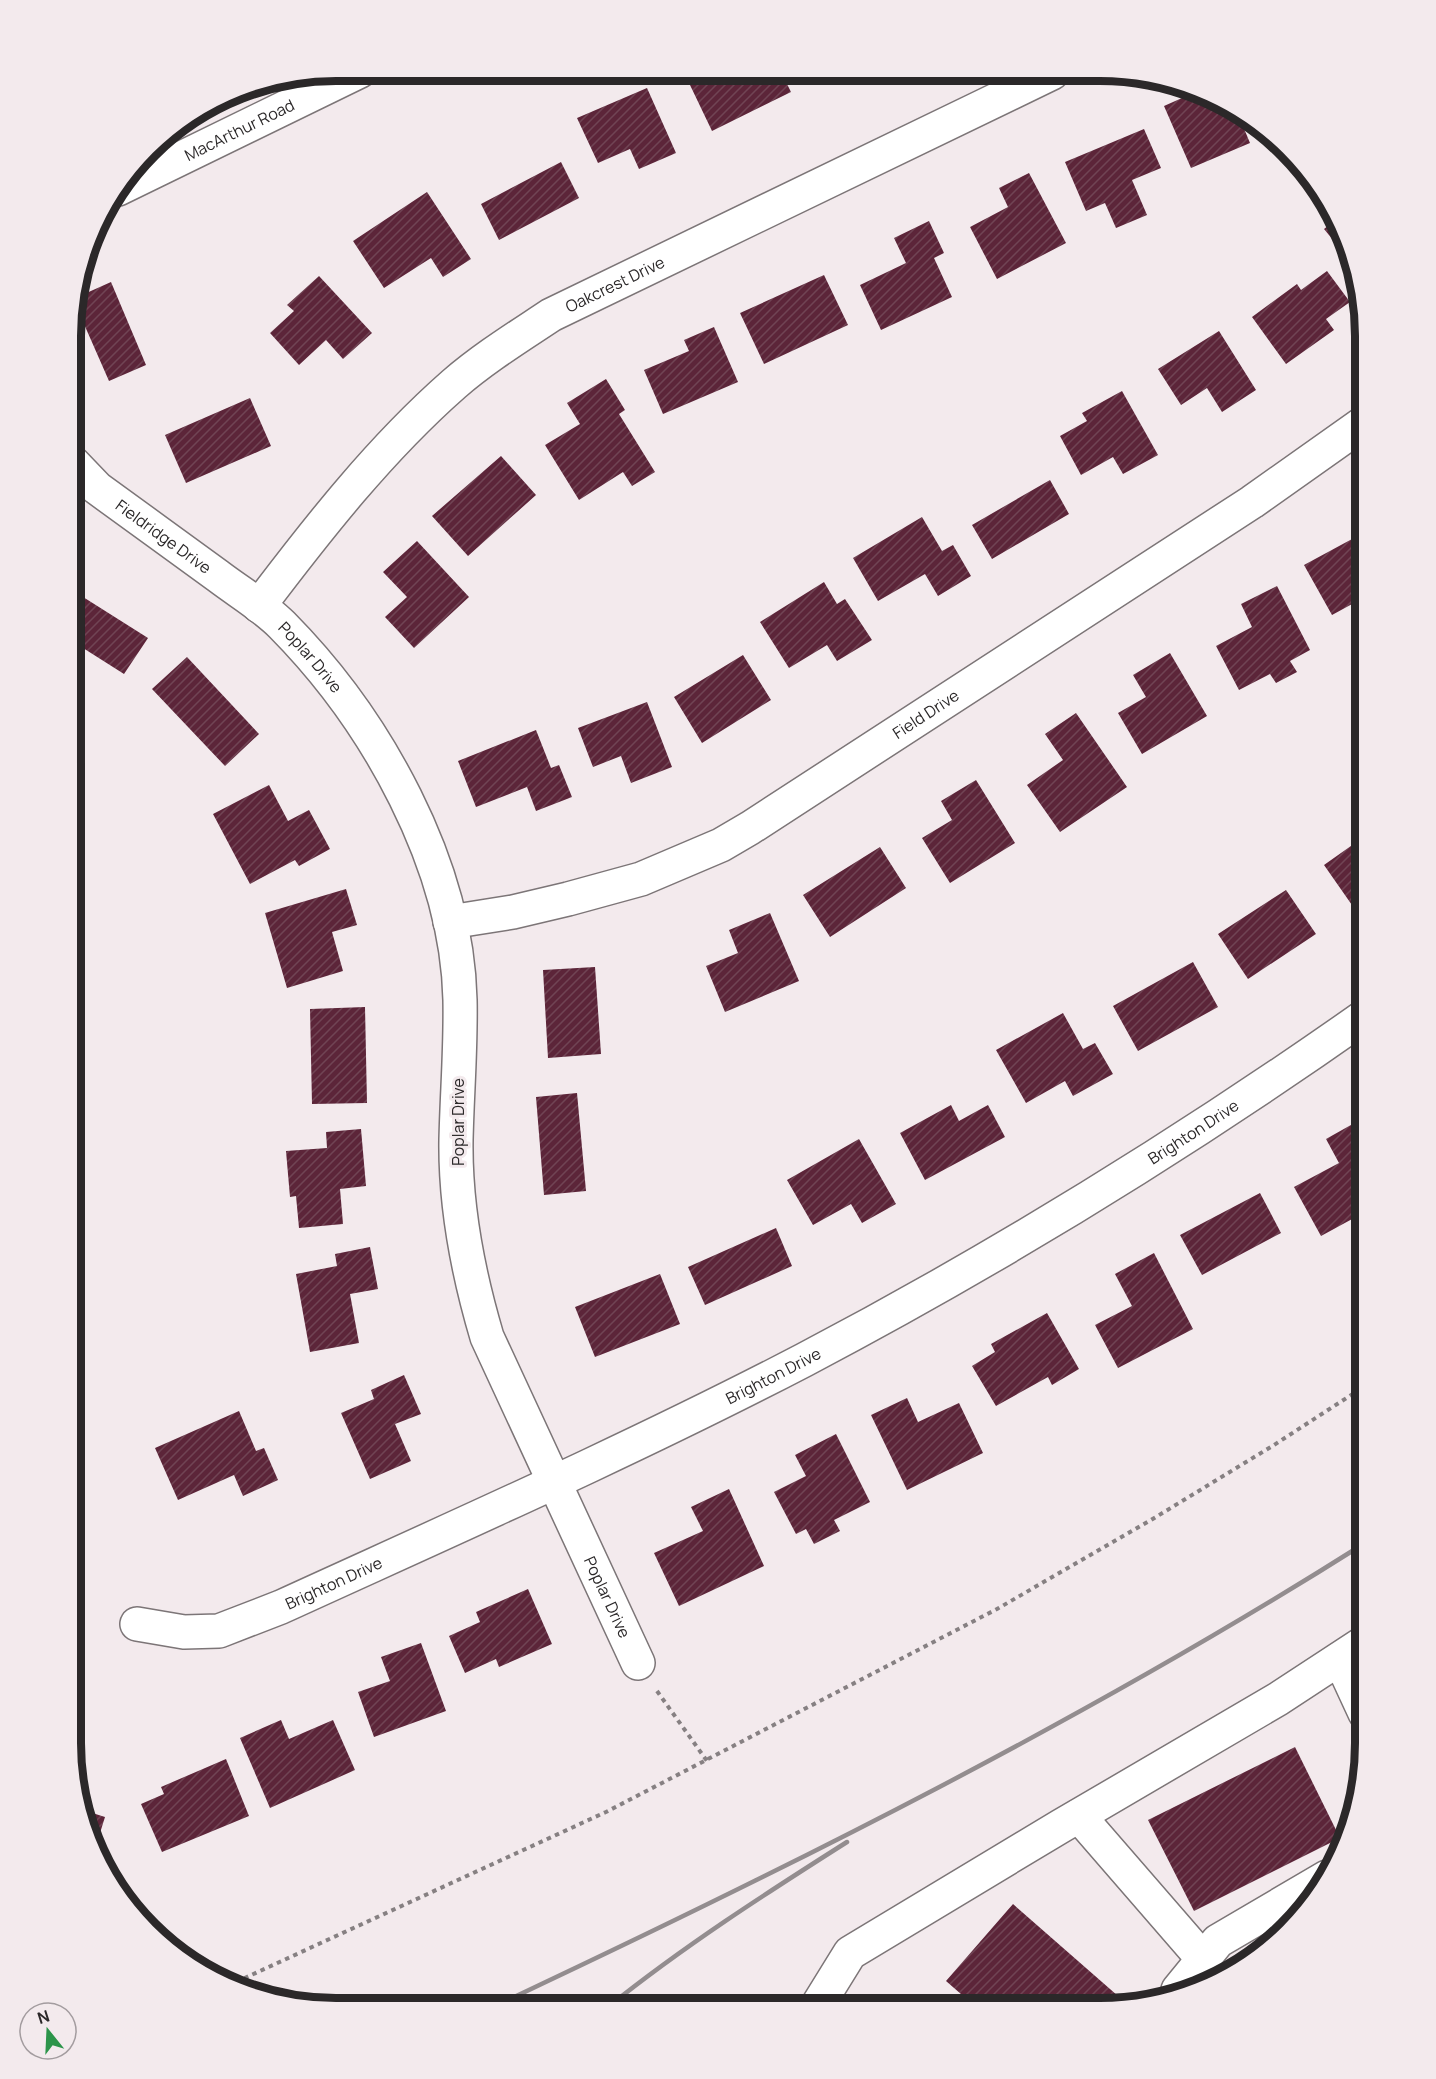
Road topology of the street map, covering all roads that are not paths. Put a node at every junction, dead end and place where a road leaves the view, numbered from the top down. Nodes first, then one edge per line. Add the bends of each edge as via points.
1 (338, 81) edge
2 (1035, 81) edge
3 (134, 181) edge
4 (1355, 429) edge
5 (81, 471) edge
6 (259, 606) junction
7 (450, 922) junction
8 (1355, 1023) edge
9 (554, 1482) junction
10 (137, 1624) dead end
11 (1353, 1651) edge
12 (638, 1663) road end
13 (1079, 1816) junction
14 (1311, 1886) edge
15 (1203, 1959) junction
16 (1183, 1984) edge
17 (822, 1998) edge

1 - 3 street, MacArthur Road
2 - 6 street, Oakcrest Drive via 550,315 517,337 455,382 395,439
4 - 7 street, Field Drive via 1252,502 721,845 641,879 513,912
5 - 6 street, Fieldridge Drive via 97,488
6 - 7 street, Poplar Drive via 311,658 370,733 411,806 436,870
7 - 9 street, Poplar Drive via 457,950 460,1001 456,1142 459,1207 474,1292 487,1337
8 - 9 street, Brighton Drive via 1131,1172 907,1304 699,1413
9 - 10 street, Brighton Drive via 281,1607 219,1631 184,1632
9 - 12 street, Poplar Drive
11 - 13 street
13 - 15 street
13 - 17 street via 850,1953
14 - 15 street via 1218,1941
15 - 16 street

